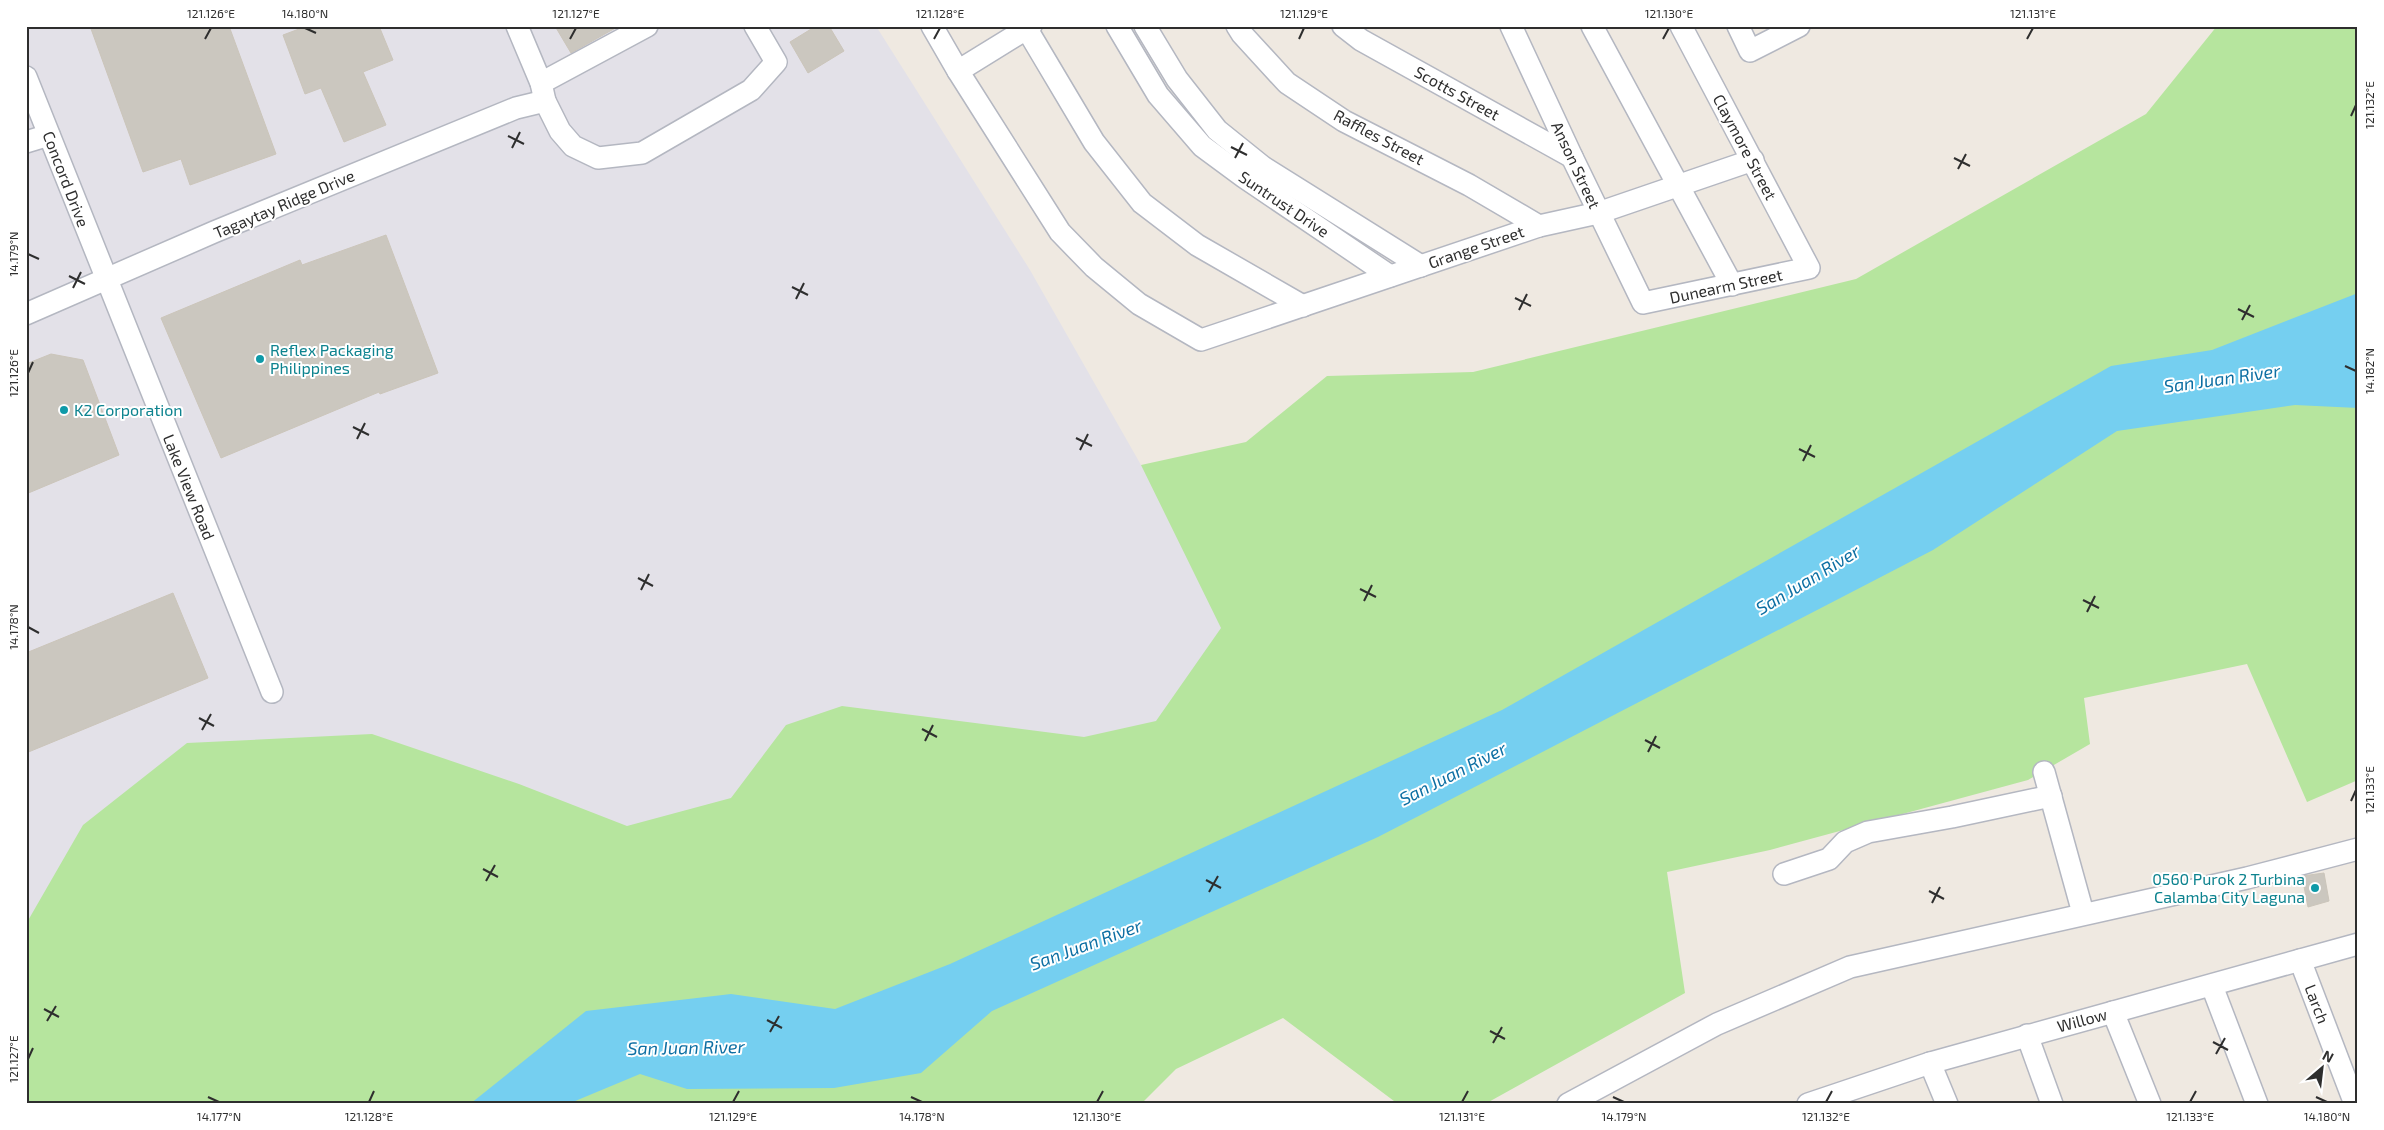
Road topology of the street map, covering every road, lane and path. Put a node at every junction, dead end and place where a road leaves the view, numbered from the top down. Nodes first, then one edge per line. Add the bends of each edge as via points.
1 (517, 26) edge
2 (647, 26) edge
3 (755, 26) edge
4 (932, 26) edge
5 (1117, 26) edge
6 (1145, 26) edge
7 (1237, 26) edge
8 (1343, 26) edge
9 (1511, 26) edge
10 (1592, 26) edge
11 (1681, 26) edge
12 (1738, 26) edge
13 (1799, 26) edge
14 (1028, 27) edge
15 (958, 71) junction
16 (26, 77) edge
17 (543, 92) junction
18 (49, 135) junction
19 (26, 142) edge
20 (1572, 157) junction
21 (1753, 160) junction
22 (1678, 186) junction
23 (1598, 212) junction
24 (1539, 226) junction
25 (1421, 266) junction
26 (1809, 268) joint
27 (1390, 276) junction
28 (106, 281) junction
29 (1732, 285) junction
30 (1643, 303) joint
31 (1303, 306) junction
32 (26, 314) edge
33 (272, 692) dead end
34 (2044, 772) dead end
35 (2051, 796) junction
36 (2358, 849) edge
37 (1784, 874) dead end
38 (2083, 913) junction
39 (2358, 944) edge
40 (2300, 960) junction
41 (2212, 986) junction
42 (2113, 1012) junction
43 (2027, 1035) junction
44 (1930, 1063) junction
45 (1841, 1098) edge
46 (1568, 1104) edge
47 (1808, 1104) edge
48 (1947, 1104) edge
49 (2052, 1104) edge
50 (2150, 1104) edge
51 (2257, 1104) edge
52 (2355, 1104) edge

1 - 17 street
2 - 17 street, Tagaytay Ridge Drive
3 - 17 street via 776,62 751,90 642,153 598,158 572,146 560,131
4 - 15 street
5 - 27 street, Suntrust Drive via 1158,95 1202,146
6 - 25 street, Suntrust Drive via 1177,79 1217,130 1263,167
7 - 24 street, Raffles Street via 1288,83 1344,121
8 - 20 street, Scotts Street via 1361,40
9 - 20 street, Anson Street
10 - 22 street
11 - 21 street, Claymore Street
12 - 13 street via 1750,51
14 - 15 street
14 - 31 street via 1094,142 1142,202 1197,245
15 - 31 street, Grange Street via 1060,232 1094,267 1139,304 1201,340
16 - 18 street, Concord Drive
17 - 28 street, Tagaytay Ridge Drive via 516,108 214,232
18 - 19 street
18 - 28 street, Concord Drive
20 - 23 street, Anson Street
21 - 22 street, Grange Street
21 - 26 street, Claymore Street
22 - 23 street, Grange Street
22 - 29 street
23 - 24 street, Grange Street
23 - 30 street, Anson Street
24 - 25 street, Grange Street
25 - 27 street, Grange Street
26 - 29 street, Dunearm Street
27 - 31 street, Grange Street
28 - 32 street, Tagaytay Ridge Drive
28 - 33 street, Lake View Road
29 - 30 street, Dunearm Street
34 - 35 street
35 - 37 street via 1868,832 1845,842 1828,859
35 - 38 street
36 - 38 street via 2247,878
38 - 46 street via 1850,967 1717,1024
39 - 40 street, Willow
40 - 41 street, Willow
40 - 52 street, Larch
41 - 42 street, Willow
41 - 51 street
42 - 43 street, Willow
42 - 50 street
43 - 44 street, Willow
43 - 49 street
44 - 45 street, Willow
44 - 48 street
45 - 47 street, Willow

